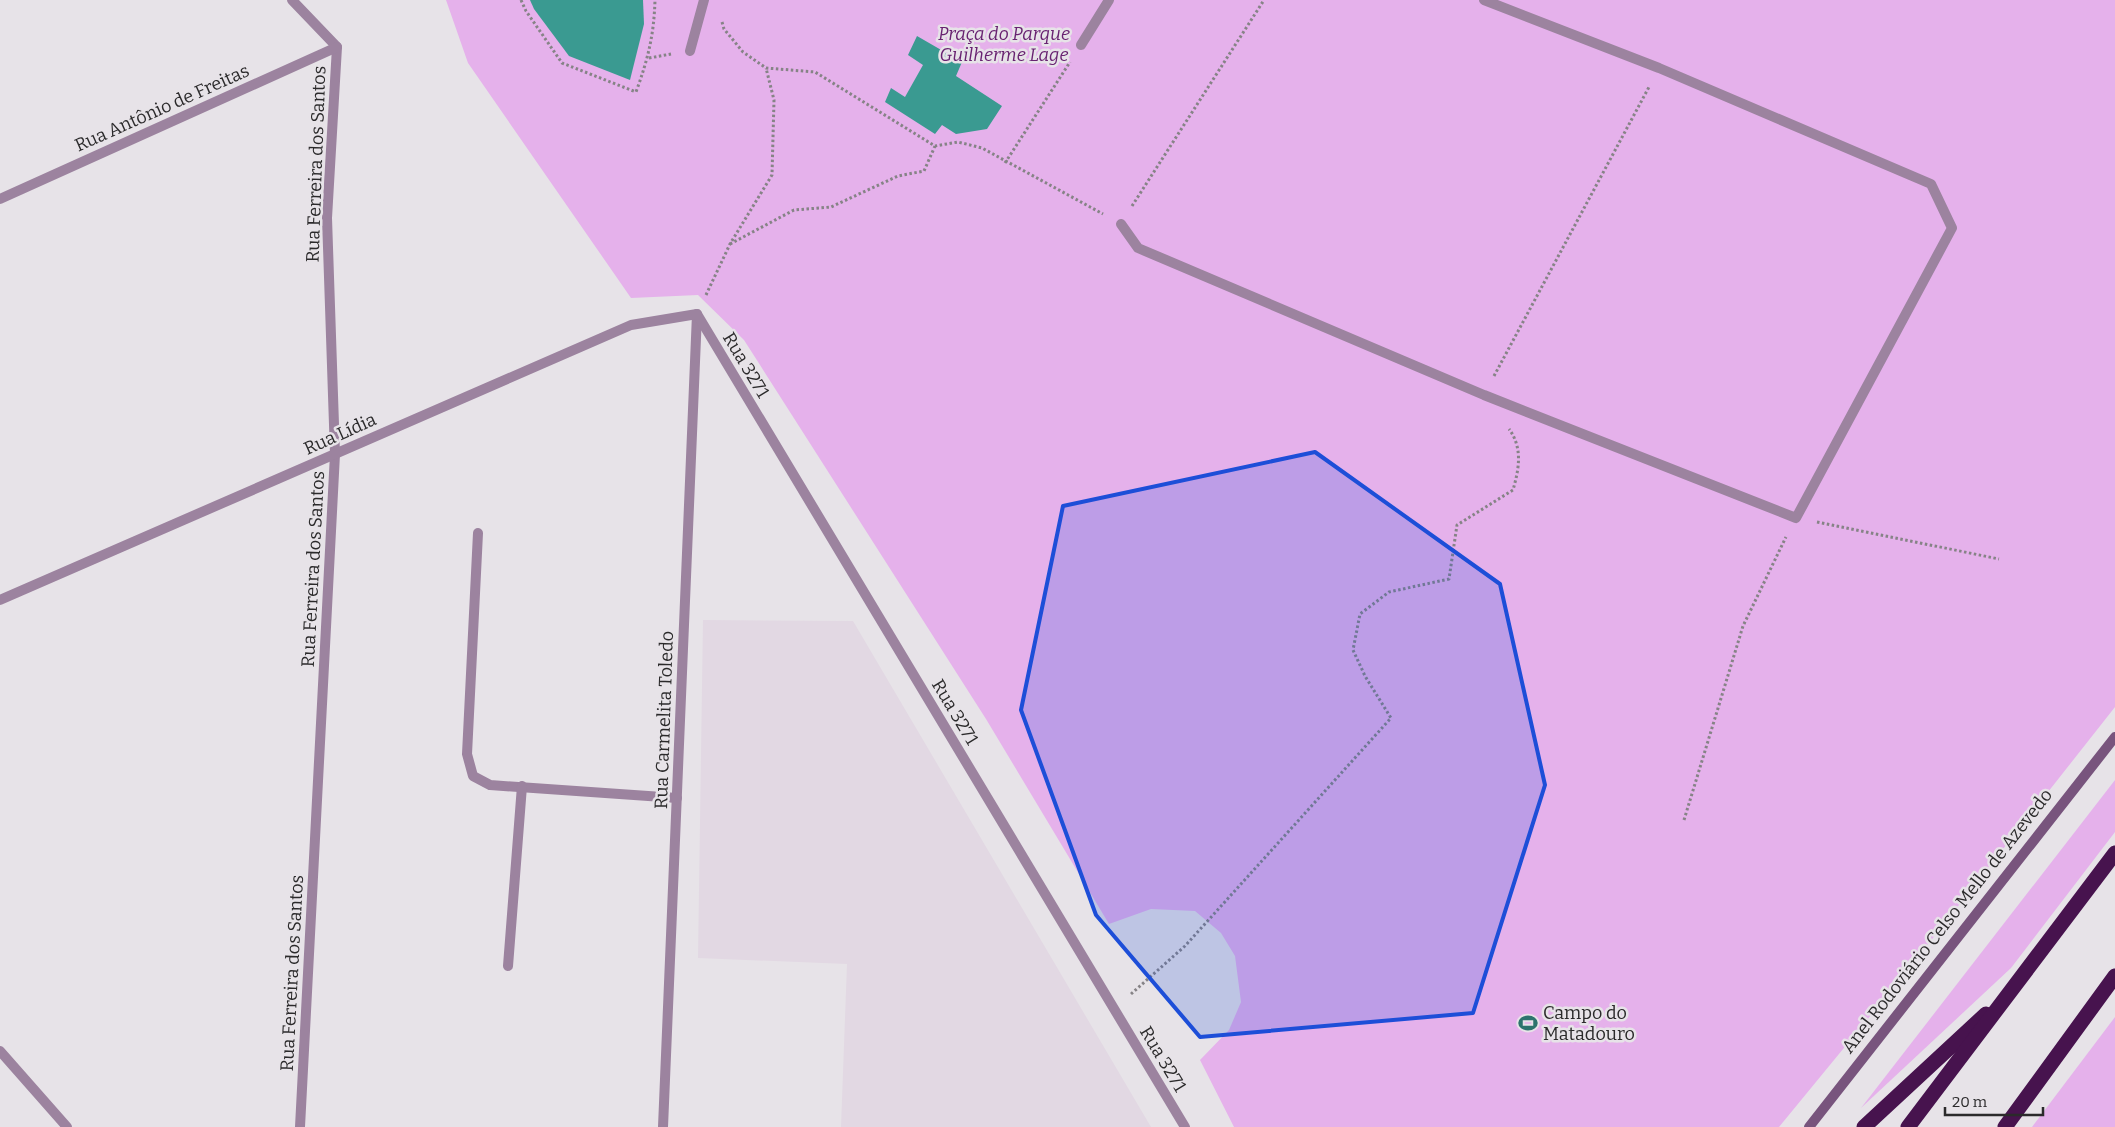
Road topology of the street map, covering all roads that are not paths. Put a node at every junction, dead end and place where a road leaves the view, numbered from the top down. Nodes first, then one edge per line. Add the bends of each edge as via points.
1 (292, 0) edge
2 (704, 0) edge
3 (1108, 0) edge
4 (1484, 0) edge
5 (1081, 45) road end
6 (337, 47) junction
7 (690, 51) dead end
8 (0, 198) edge
9 (1121, 224) road end
10 (697, 314) junction
11 (335, 454) junction
12 (478, 533) dead end
13 (0, 600) edge
14 (2115, 737) edge
15 (522, 786) junction
16 (677, 798) junction
17 (2115, 853) edge
18 (508, 966) dead end
19 (2115, 976) edge
20 (2018, 984) junction
21 (0, 1051) edge
22 (67, 1127) edge
23 (300, 1127) edge
24 (663, 1127) edge
25 (1185, 1127) edge
26 (1810, 1127) edge
27 (1864, 1127) edge
28 (1908, 1127) edge
29 (2004, 1127) edge

1 - 6 street, Rua Ferreira dos Santos
2 - 7 street
3 - 5 street
4 - 9 street via 1659,68 1931,184 1952,228 1796,518 1484,395 1138,248
6 - 8 street, Rua Antônio de Freitas
6 - 11 street, Rua Ferreira dos Santos via 327,218
10 - 11 street, Rua Lídia via 631,325
10 - 16 street, Rua Carmelita Toledo
10 - 25 street, Rua 3271
11 - 13 street, Rua Lídia
11 - 23 street, Rua Ferreira dos Santos
12 - 15 street via 467,754 472,776 490,785
14 - 26 main road, Anel Rodoviário Celso Mello de Azevedo
15 - 16 street
15 - 18 street
16 - 24 street, Rua Carmelita Toledo
17 - 20 highway
19 - 29 highway
20 - 27 highway
20 - 28 highway
21 - 22 street

